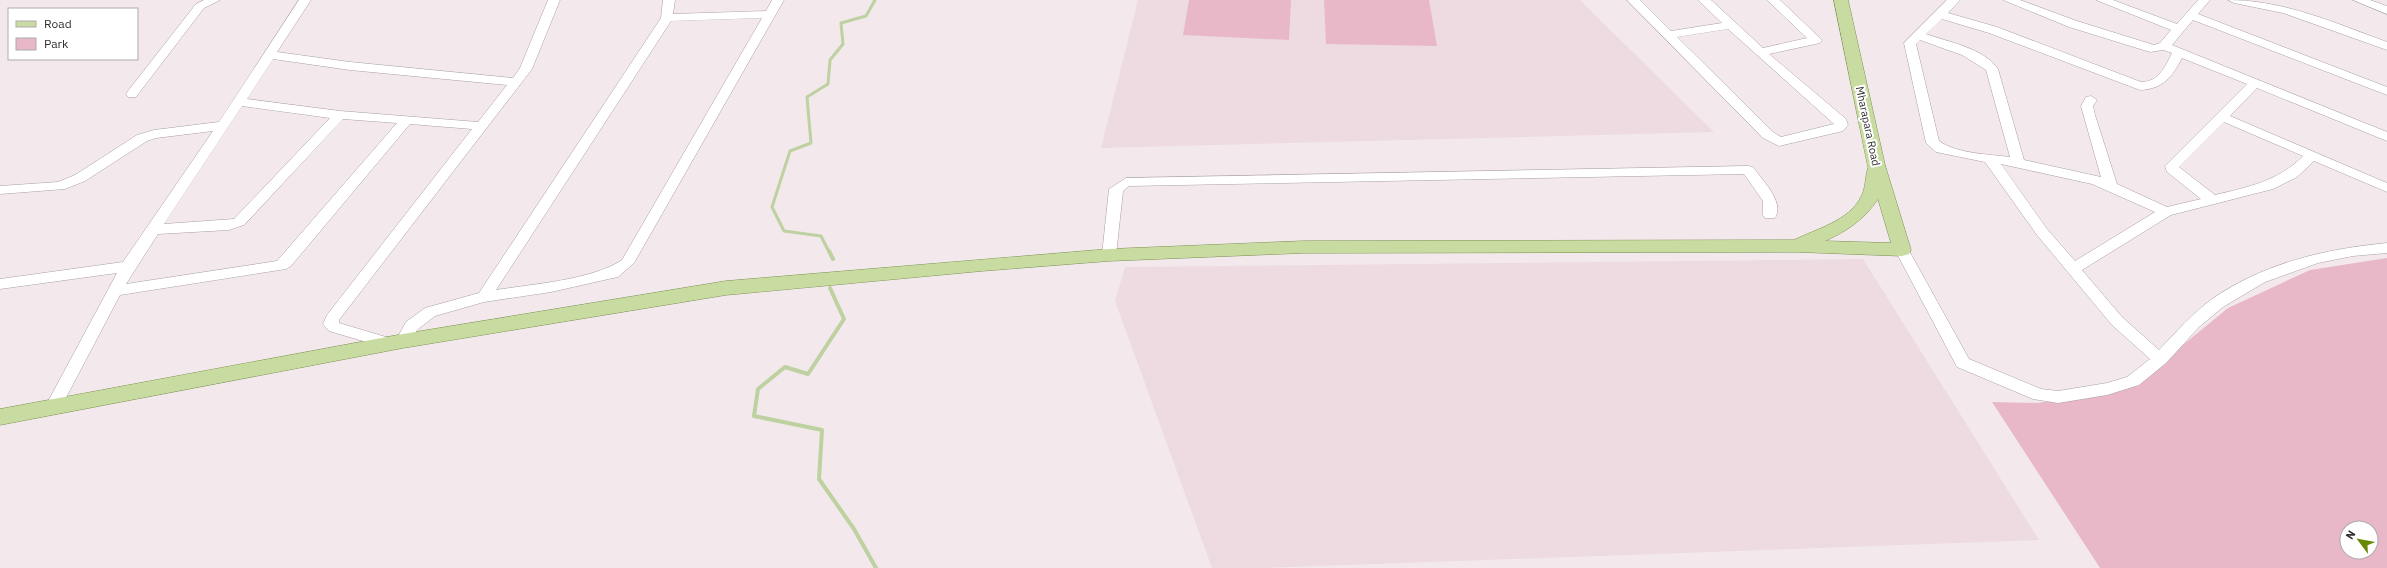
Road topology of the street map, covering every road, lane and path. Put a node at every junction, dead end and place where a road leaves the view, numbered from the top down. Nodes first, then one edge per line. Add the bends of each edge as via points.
1 (214, 0) edge
2 (305, 0) edge
3 (554, 0) edge
4 (669, 0) edge
5 (778, 0) edge
6 (1632, 0) edge
7 (1704, 0) edge
8 (1773, 0) edge
9 (1841, 0) edge
10 (1954, 0) edge
11 (2009, 0) edge
12 (2102, 0) edge
13 (2234, 0) edge
14 (2360, 0) edge
15 (2200, 1) edge
16 (2387, 10) edge
17 (768, 14) junction
18 (1940, 14) junction
19 (2190, 16) junction
20 (666, 18) junction
21 (1730, 25) junction
22 (2179, 28) junction
23 (1669, 35) junction
24 (1917, 35) junction
25 (2164, 46) junction
26 (2387, 46) edge
27 (1760, 52) junction
28 (2178, 53) junction
29 (269, 55) junction
30 (516, 82) junction
31 (2254, 84) junction
32 (2387, 90) edge
33 (132, 94) dead end
34 (2091, 100) dead end
35 (238, 102) junction
36 (340, 115) junction
37 (2222, 117) junction
38 (406, 121) junction
39 (222, 126) junction
40 (482, 126) junction
41 (2387, 137) edge
42 (2312, 155) junction
43 (1989, 158) junction
44 (2018, 163) junction
45 (1876, 165) junction
46 (2111, 186) junction
47 (2387, 188) edge
48 (0, 190) edge
49 (2212, 200) junction
50 (2166, 212) junction
51 (1770, 215) dead end
52 (153, 229) junction
53 (1797, 246) junction
54 (2387, 248) edge
55 (1902, 250) junction
56 (1109, 255) junction
57 (128, 266) junction
58 (2074, 268) junction
59 (0, 284) edge
60 (115, 291) junction
61 (484, 297) junction
62 (396, 342) junction
63 (2160, 359) junction
64 (53, 407) junction
65 (0, 417) edge

1 - 33 street via 200,6
2 - 29 street
3 - 30 street via 526,69
4 - 20 street
5 - 17 street
6 - 23 street
7 - 21 street
8 - 27 street via 1816,40
9 - 45 main road, Mharapara Road
10 - 18 street
11 - 25 street via 2129,43 2150,49
12 - 22 street
13 - 26 street via 2286,10
14 - 16 street
15 - 19 street
17 - 20 street
17 - 61 street via 627,263 613,273 551,287
18 - 24 street
18 - 28 street via 1966,24 1993,30 2140,86 2155,85 2163,79
19 - 22 street
19 - 32 street
20 - 61 street
21 - 23 street
21 - 27 street
22 - 25 street
23 - 27 street via 1768,135 1779,142 1838,128 1841,125 1841,122
24 - 43 street via 1909,48 1924,98 1933,143 1948,151
24 - 44 street via 1964,53 1992,69
25 - 28 street
28 - 31 street
29 - 30 street via 350,66
29 - 35 street
30 - 40 street
31 - 37 street
31 - 41 street
34 - 46 street via 2087,106 2089,115
35 - 36 street
35 - 39 street
36 - 38 street
36 - 52 street via 239,222 229,225
37 - 42 street
37 - 49 street via 2172,166 2172,169 2186,181
38 - 40 street
38 - 60 street via 286,262
39 - 48 street via 154,134 142,138 80,178 60,186
39 - 52 street
40 - 62 street via 332,319 331,324 334,327
42 - 47 street
42 - 49 street via 2301,168 2282,180
43 - 44 street
43 - 58 street via 2037,226
44 - 46 street via 2078,175
45 - 53 main road via 1873,190 1860,213 1842,226
45 - 55 main road, Mharapara Road
46 - 50 street
49 - 50 street
50 - 58 street
51 - 56 street via 1770,201 1748,170 1126,182 1116,189
52 - 57 street
53 - 55 main road
53 - 56 main road via 1304,247
54 - 63 street via 2318,258 2260,278 2218,303 2194,322
55 - 63 street via 1963,363 2012,385 2048,397 2089,393 2133,381
56 - 62 main road via 726,288
57 - 59 street
57 - 60 street
58 - 63 street via 2116,321
60 - 64 street
61 - 62 street via 430,312 411,326
62 - 64 main road
64 - 65 main road

